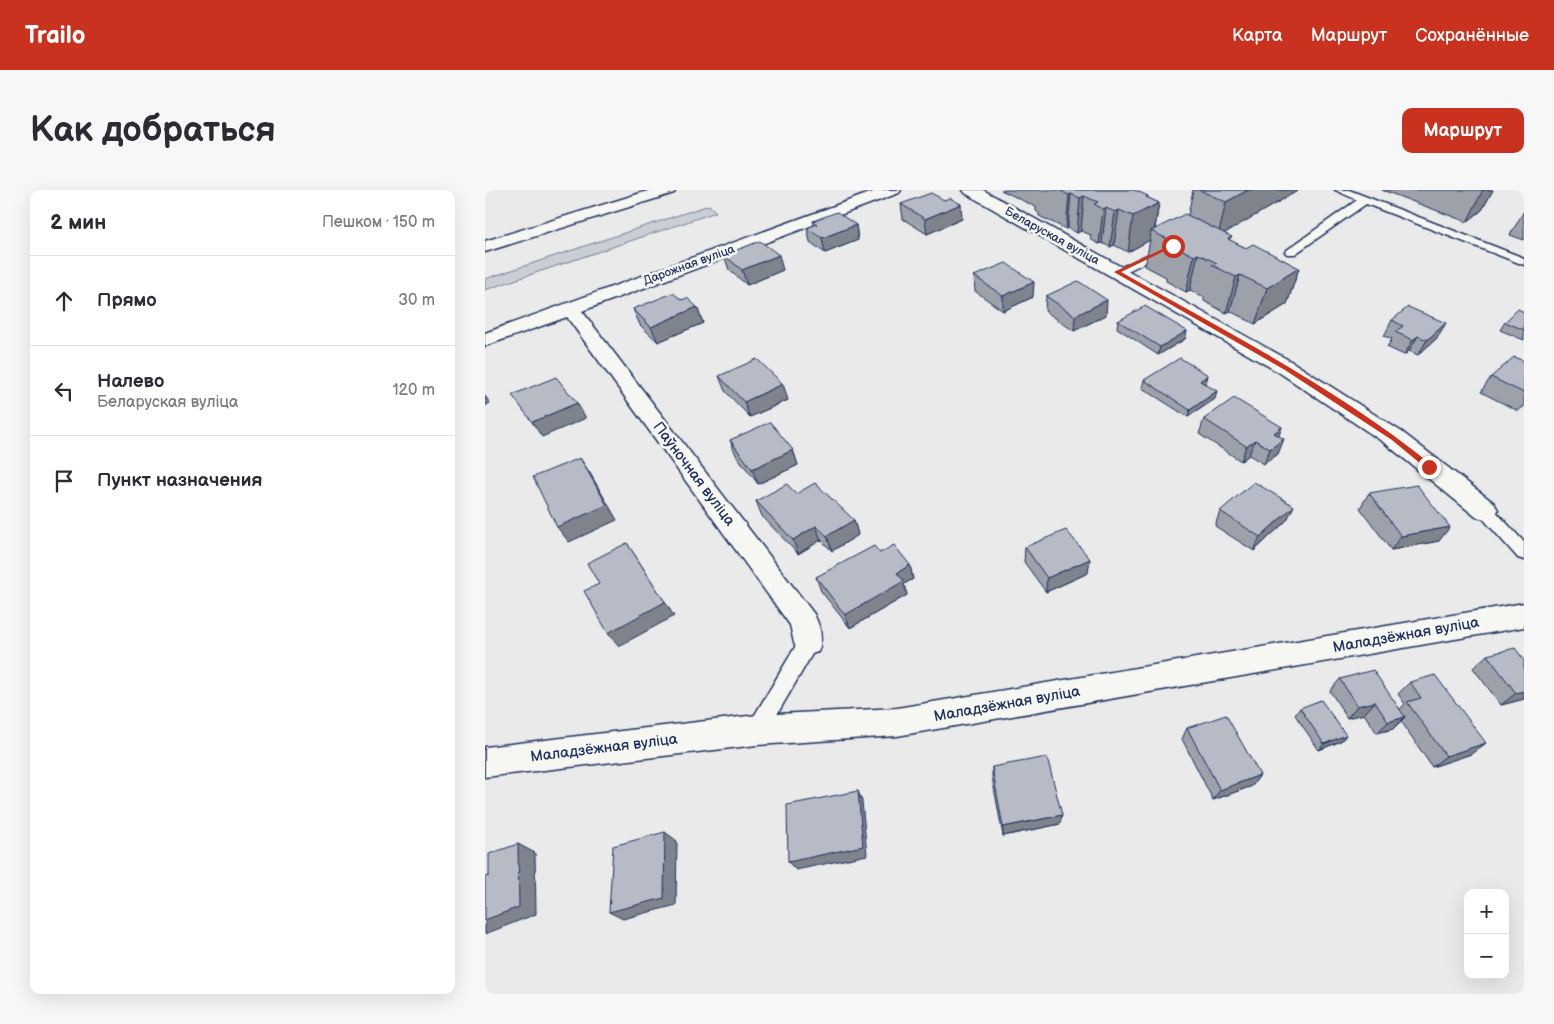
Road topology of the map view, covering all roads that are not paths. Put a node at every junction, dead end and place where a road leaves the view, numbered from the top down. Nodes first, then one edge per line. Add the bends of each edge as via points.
1 (668, 190) edge
2 (893, 190) edge
3 (971, 190) edge
4 (1340, 190) edge
5 (1365, 200) junction
6 (1180, 244) edge
7 (485, 247) edge
8 (1291, 252) dead end
9 (1524, 262) edge
10 (1117, 272) junction
11 (571, 309) junction
12 (485, 340) edge
13 (1485, 510) joint
14 (1524, 553) edge
15 (1524, 615) edge
16 (809, 643) joint
17 (757, 730) junction
18 (485, 762) edge

1 - 7 street
2 - 11 street, Дарожная вуліца
3 - 10 street, Беларуская вуліца
4 - 5 lane
5 - 8 lane
5 - 9 lane
6 - 10 lane
10 - 13 street, Беларуская вуліца via 1287,368 1394,438
11 - 12 street, Дарожная вуліца
11 - 16 street, Паўночная вуліца via 804,622
13 - 14 lane
15 - 17 street, Маладзёжная вуліца via 897,722
16 - 17 lane
17 - 18 street, Маладзёжная вуліца

